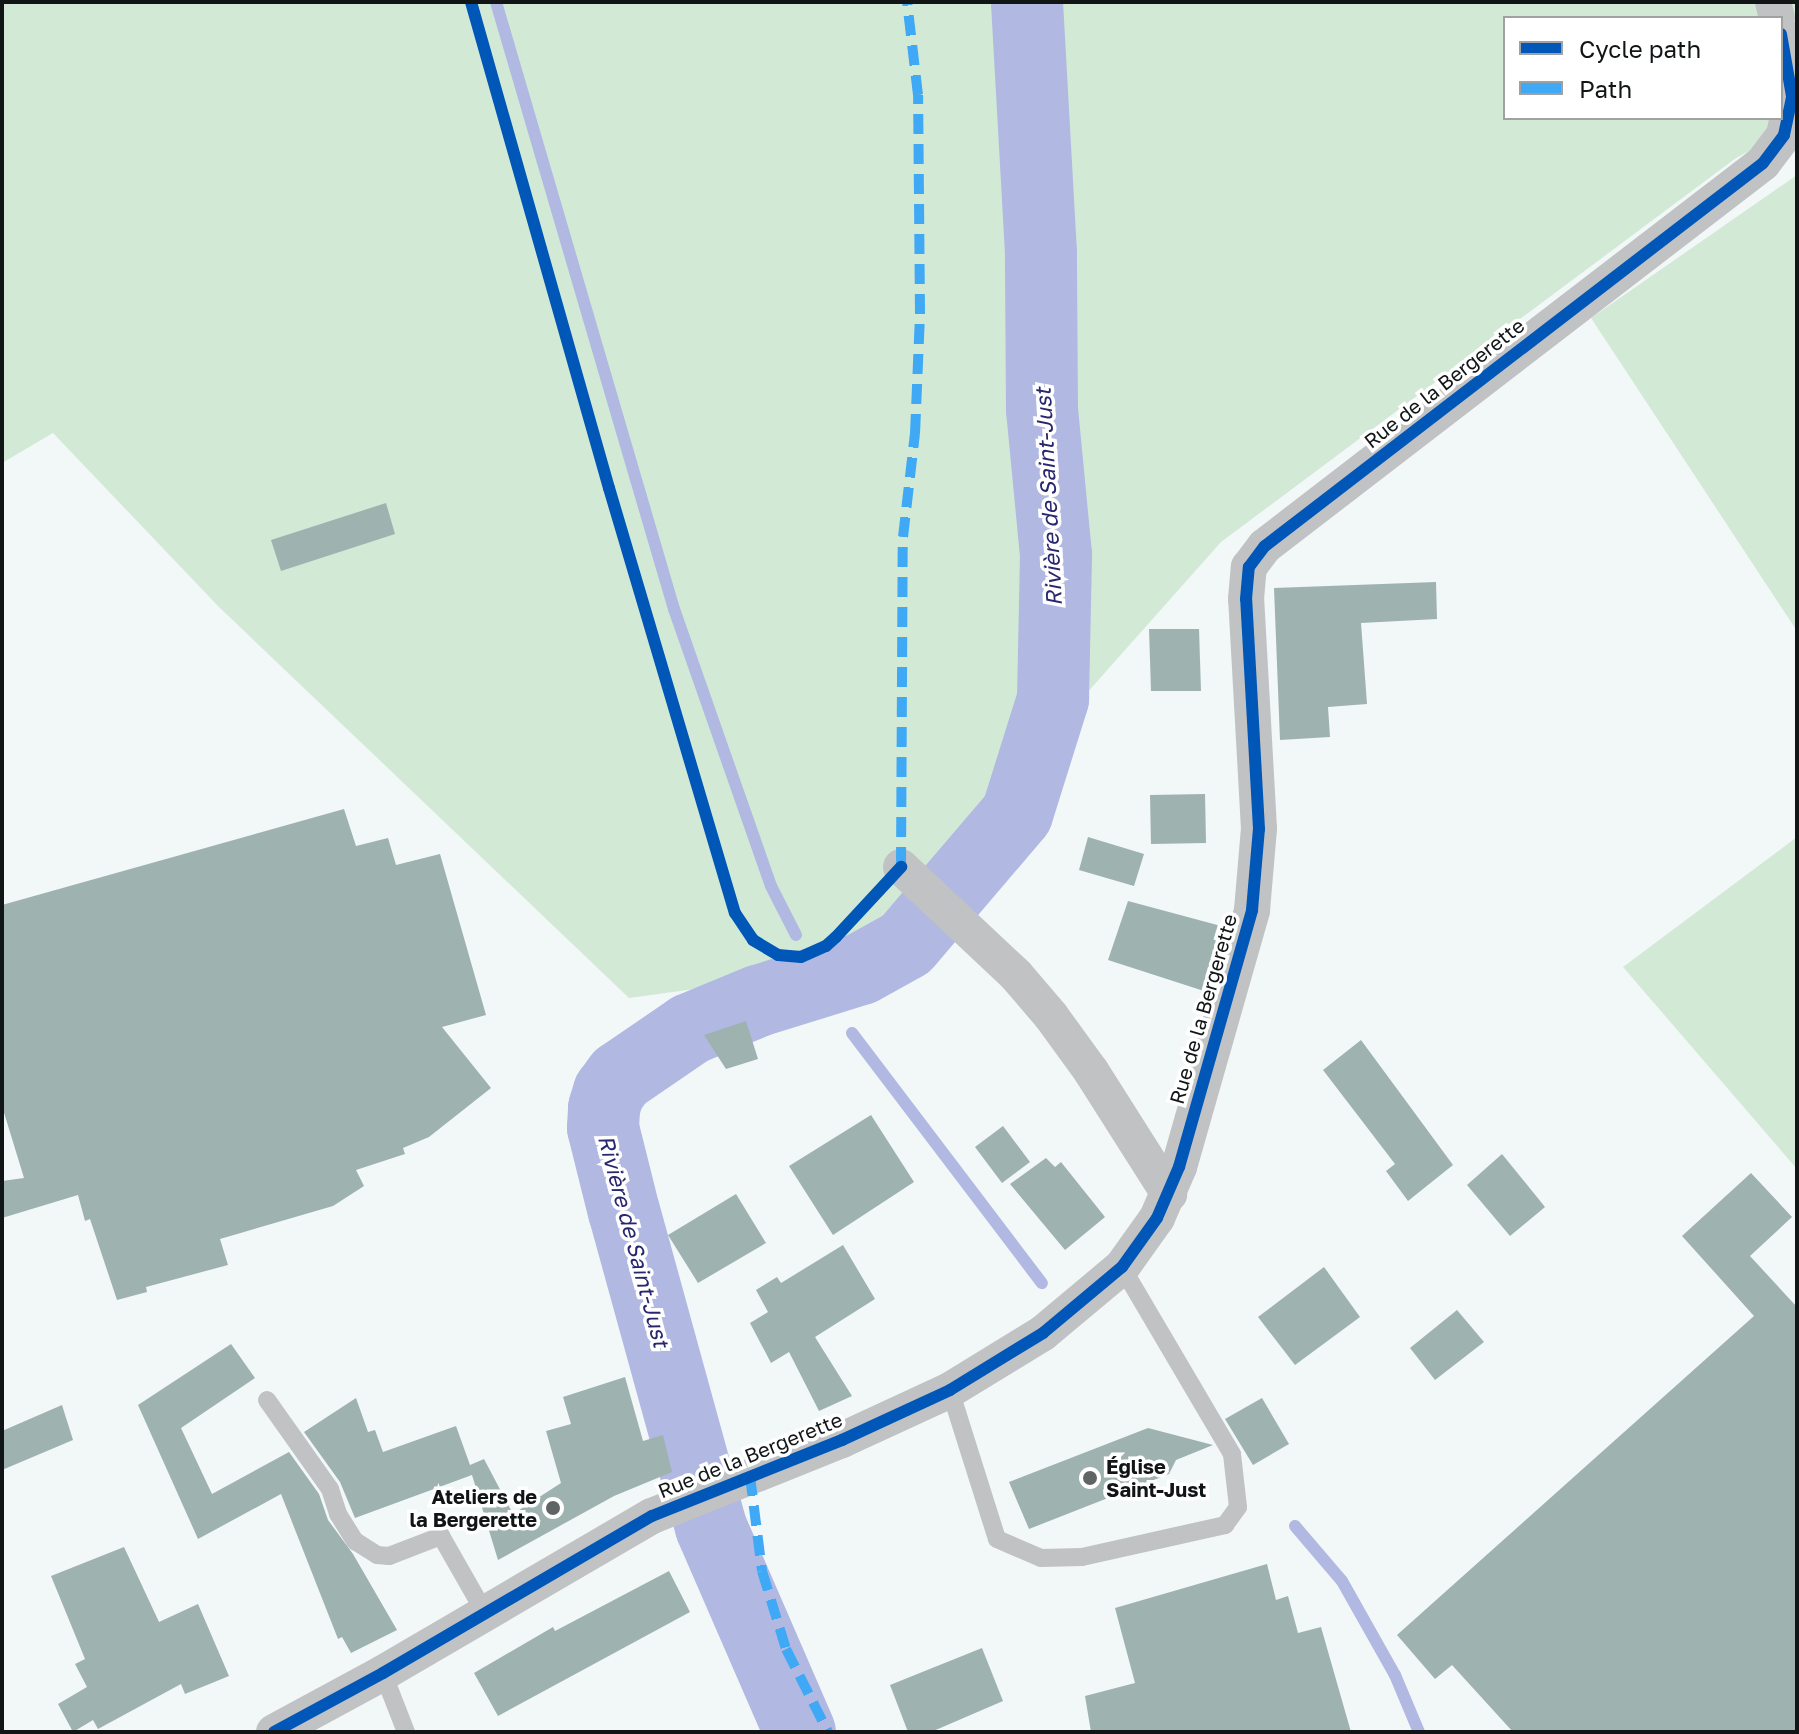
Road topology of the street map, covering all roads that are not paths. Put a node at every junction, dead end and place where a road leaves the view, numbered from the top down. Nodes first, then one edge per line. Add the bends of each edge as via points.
1 (1783, 42) edge
2 (914, 878) dead end
3 (1169, 1194) junction
4 (1122, 1267) junction
5 (950, 1390) junction
6 (267, 1400) dead end
7 (485, 1613) junction
8 (383, 1673) junction
9 (274, 1732) edge
10 (406, 1732) edge

1 - 3 street, Rue de la Bergerette via 1791,107 1784,135 1763,163 1265,546 1249,567 1246,599 1259,861 1252,910
2 - 3 street via 1016,975 1051,1016
3 - 4 street, Rue de la Bergerette
4 - 5 street, Rue de la Bergerette via 1043,1333
4 - 5 lane via 1232,1454 1238,1507 1225,1525 1082,1557 1041,1558 997,1539
5 - 7 street, Rue de la Bergerette via 842,1440 673,1506
6 - 7 lane via 330,1489 355,1541 389,1556 441,1536
7 - 8 street, Rue de la Bergerette
8 - 9 street, Rue de la Bergerette
8 - 10 lane

